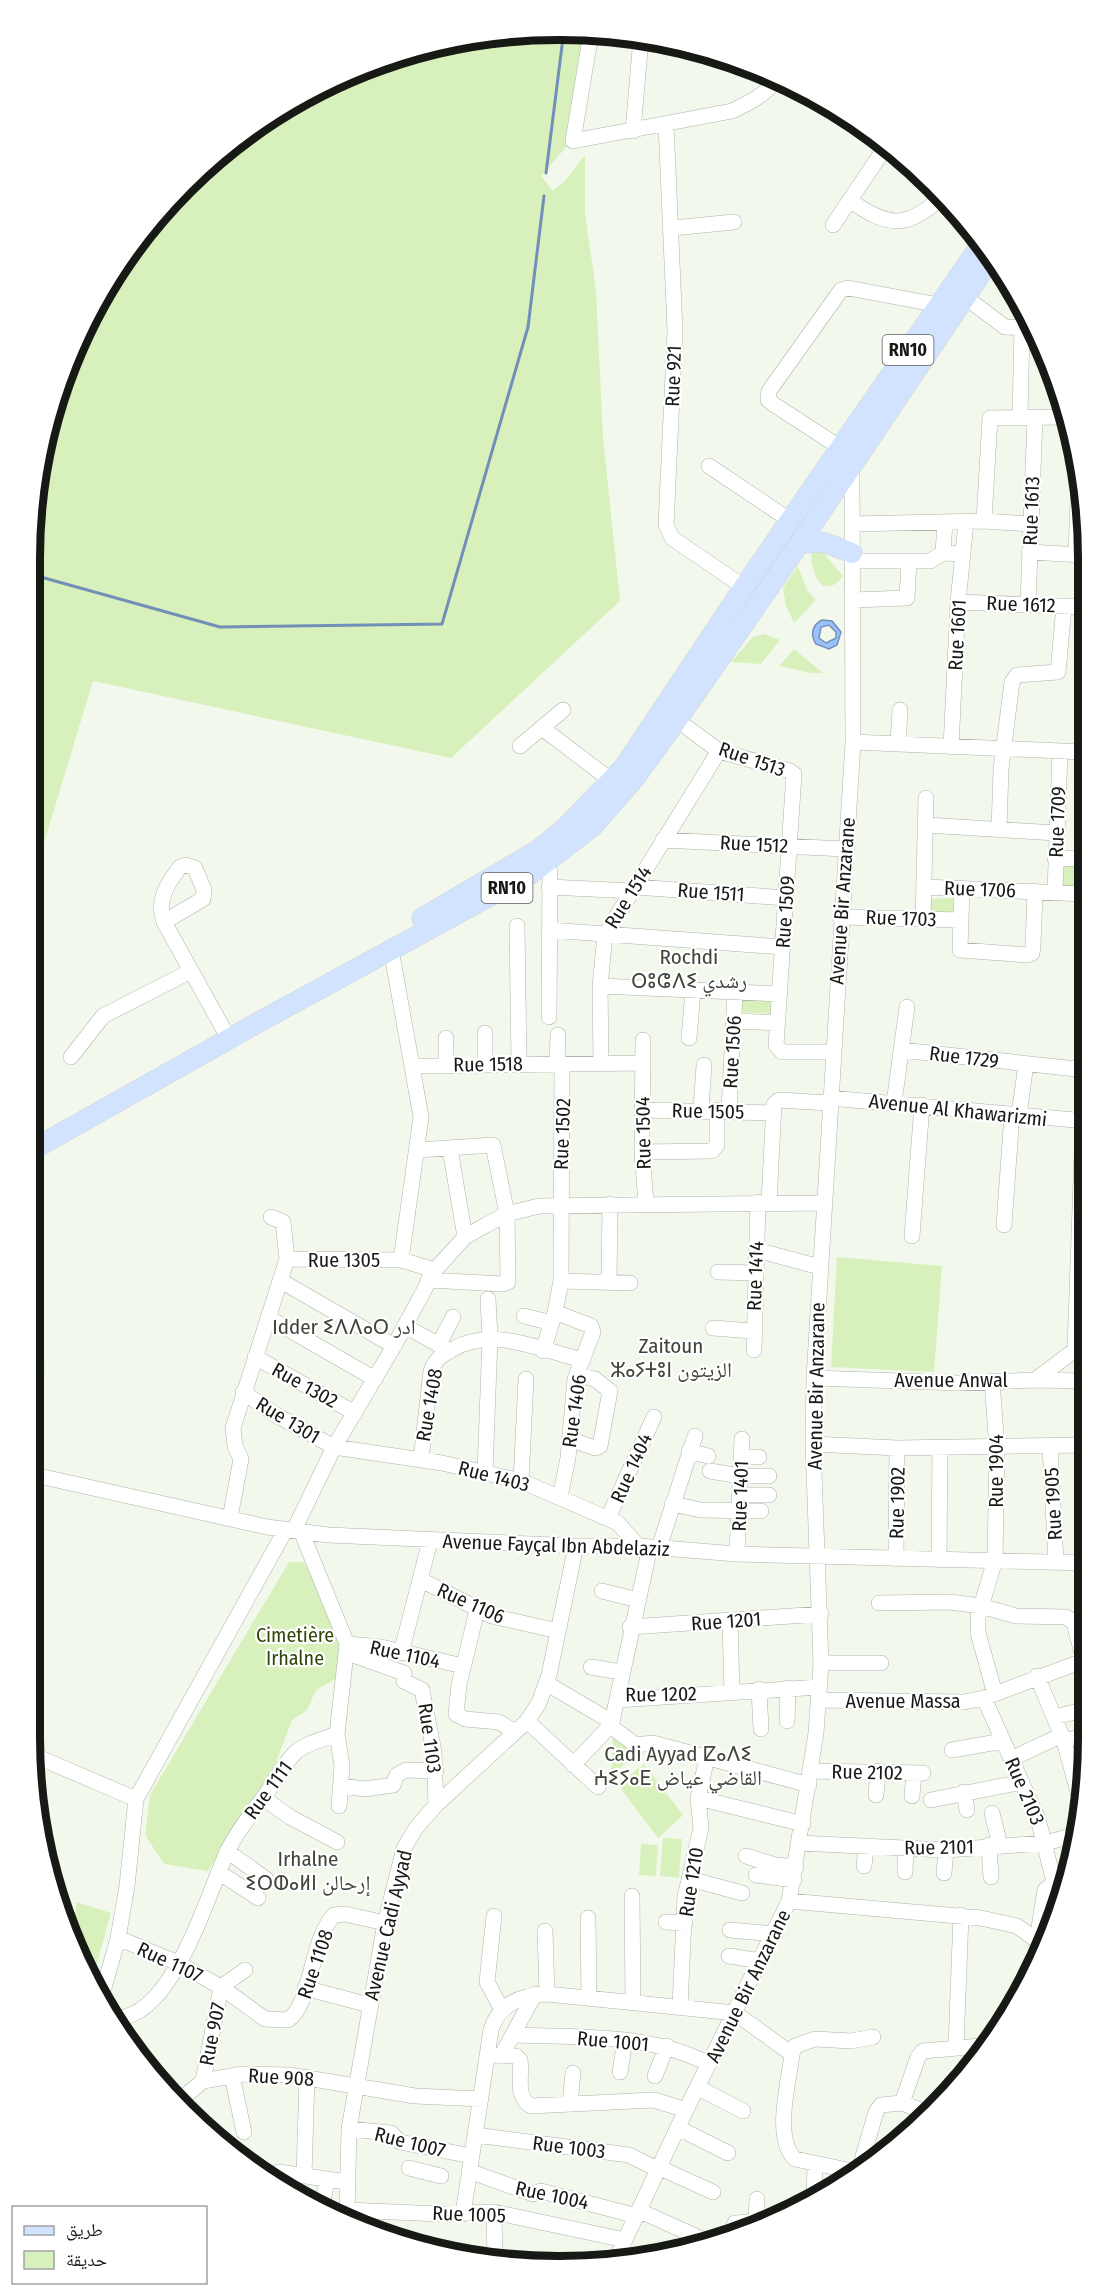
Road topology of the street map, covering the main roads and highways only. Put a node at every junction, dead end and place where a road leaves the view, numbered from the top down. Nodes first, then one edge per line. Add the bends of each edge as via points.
1 (983, 262) edge
2 (985, 263) edge
3 (842, 458) junction
4 (800, 543) junction
5 (852, 557) road end
6 (226, 1034) junction
7 (40, 1133) edge
8 (40, 1145) edge

1 - 3 main road, RN10 via 939,304
2 - 3 main road, RN10 via 965,297
3 - 4 main road, RN10
3 - 6 main road, RN10 via 791,520 641,744 567,827 538,850
4 - 5 main road via 829,544
4 - 6 main road, RN10 via 676,720 592,827 552,860 497,894
6 - 7 main road, RN10
6 - 8 main road, RN10

